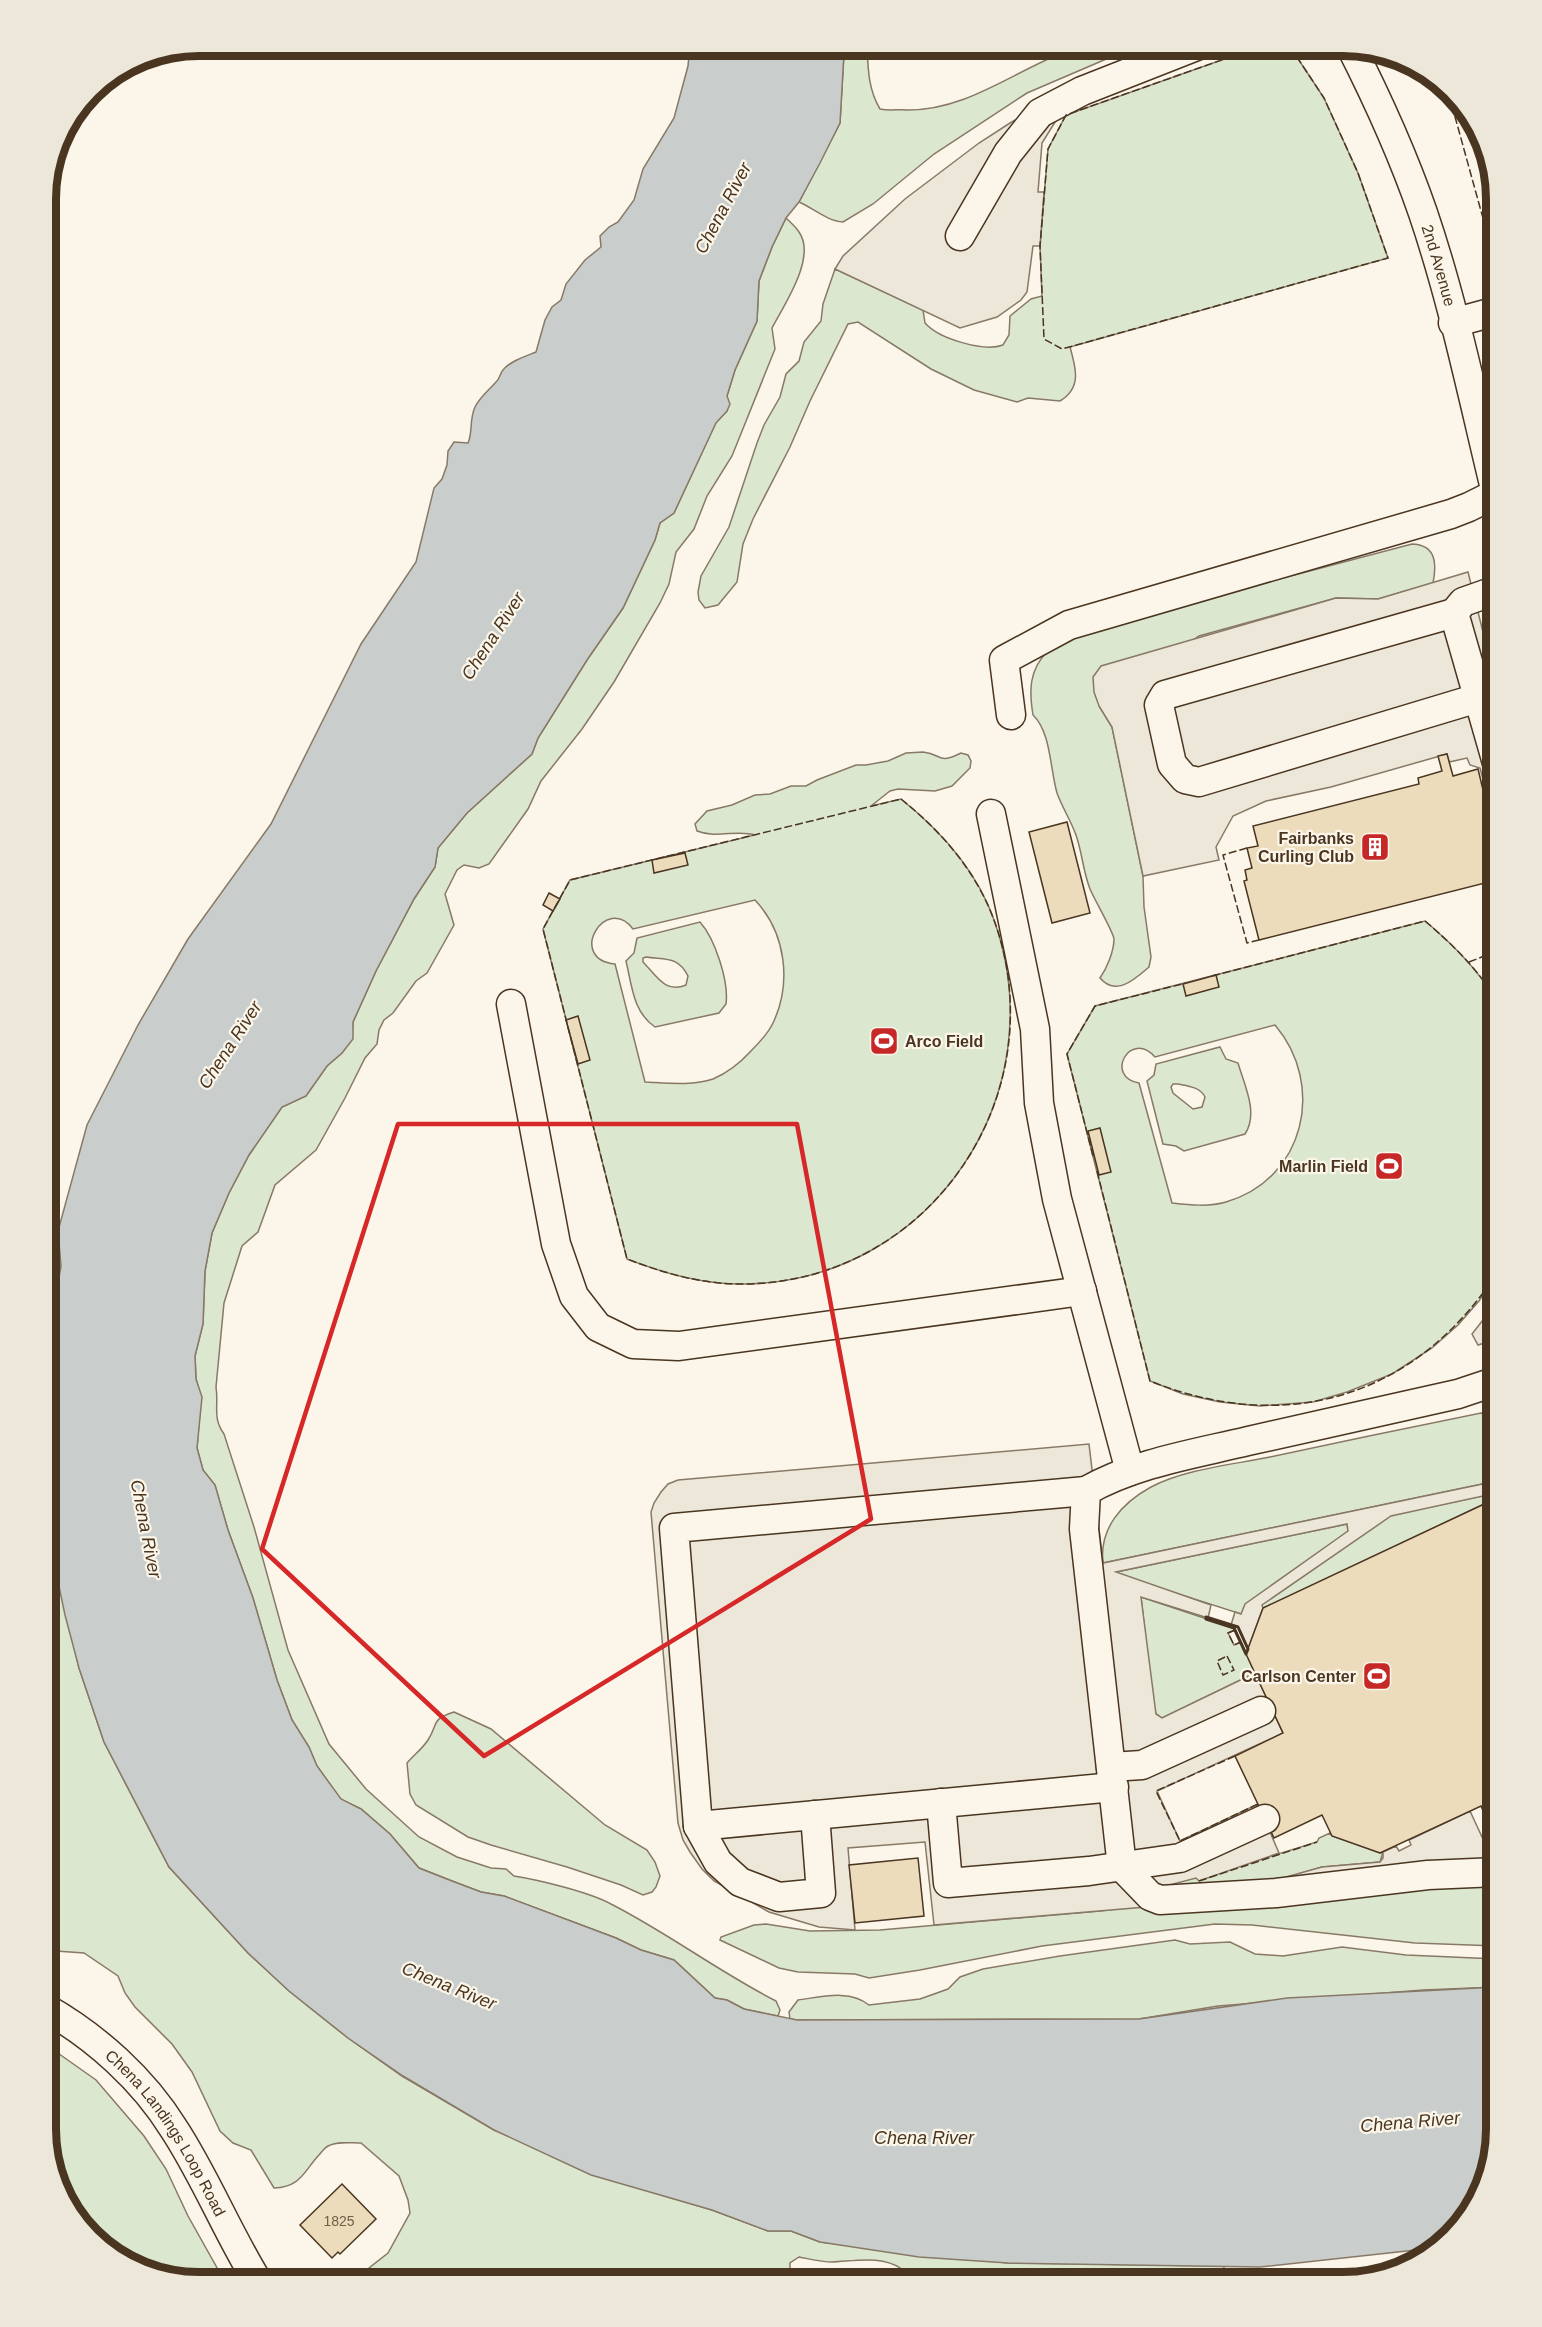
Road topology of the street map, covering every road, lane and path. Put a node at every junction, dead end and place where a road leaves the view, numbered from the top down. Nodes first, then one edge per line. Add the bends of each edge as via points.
1 (1171, 56) edge
2 (1355, 56) edge
3 (960, 236) dead end
4 (1486, 314) edge
5 (1453, 323) junction
6 (1486, 452) edge
7 (1486, 500) edge
8 (1486, 594) edge
9 (1454, 612) junction
10 (1478, 698) junction
11 (1011, 715) dead end
12 (1486, 726) edge
13 (991, 814) dead end
14 (512, 1004) dead end
15 (1082, 1291) junction
16 (1486, 1385) edge
17 (1130, 1471) junction
18 (1086, 1491) junction
19 (1261, 1711) dead end
20 (1112, 1777) junction
21 (941, 1803) junction
22 (815, 1815) junction
23 (1265, 1819) dead end
24 (698, 1826) junction
25 (1122, 1867) junction
26 (1486, 1872) edge
27 (56, 2015) edge
28 (251, 2271) edge

1 - 3 street via 1082,91 1040,113 1008,153
2 - 5 street, 2nd Avenue via 1394,138 1423,214
4 - 5 street
5 - 6 street, 2nd Avenue
7 - 11 street via 1450,514 1069,625 1004,660
8 - 9 street via 1463,602
9 - 10 street
9 - 10 street via 1165,695 1159,705 1172,764 1185,780 1199,782
10 - 12 street
13 - 15 street via 1035,1029 1041,1114 1057,1198
14 - 15 street via 556,1244 574,1296 598,1327 633,1344 679,1346
15 - 17 street
16 - 17 street
17 - 18 street
18 - 20 street via 1084,1529
18 - 24 street via 674,1528
19 - 20 street
20 - 21 street
20 - 25 street
21 - 22 street
21 - 25 street via 948,1883
22 - 24 street
22 - 24 street via 821,1893 779,1897 740,1882 718,1862
23 - 25 street via 1180,1858
25 - 26 street via 1150,1896 1160,1900
27 - 28 street, Chena Landings Loop Road via 123,2065 155,2100

